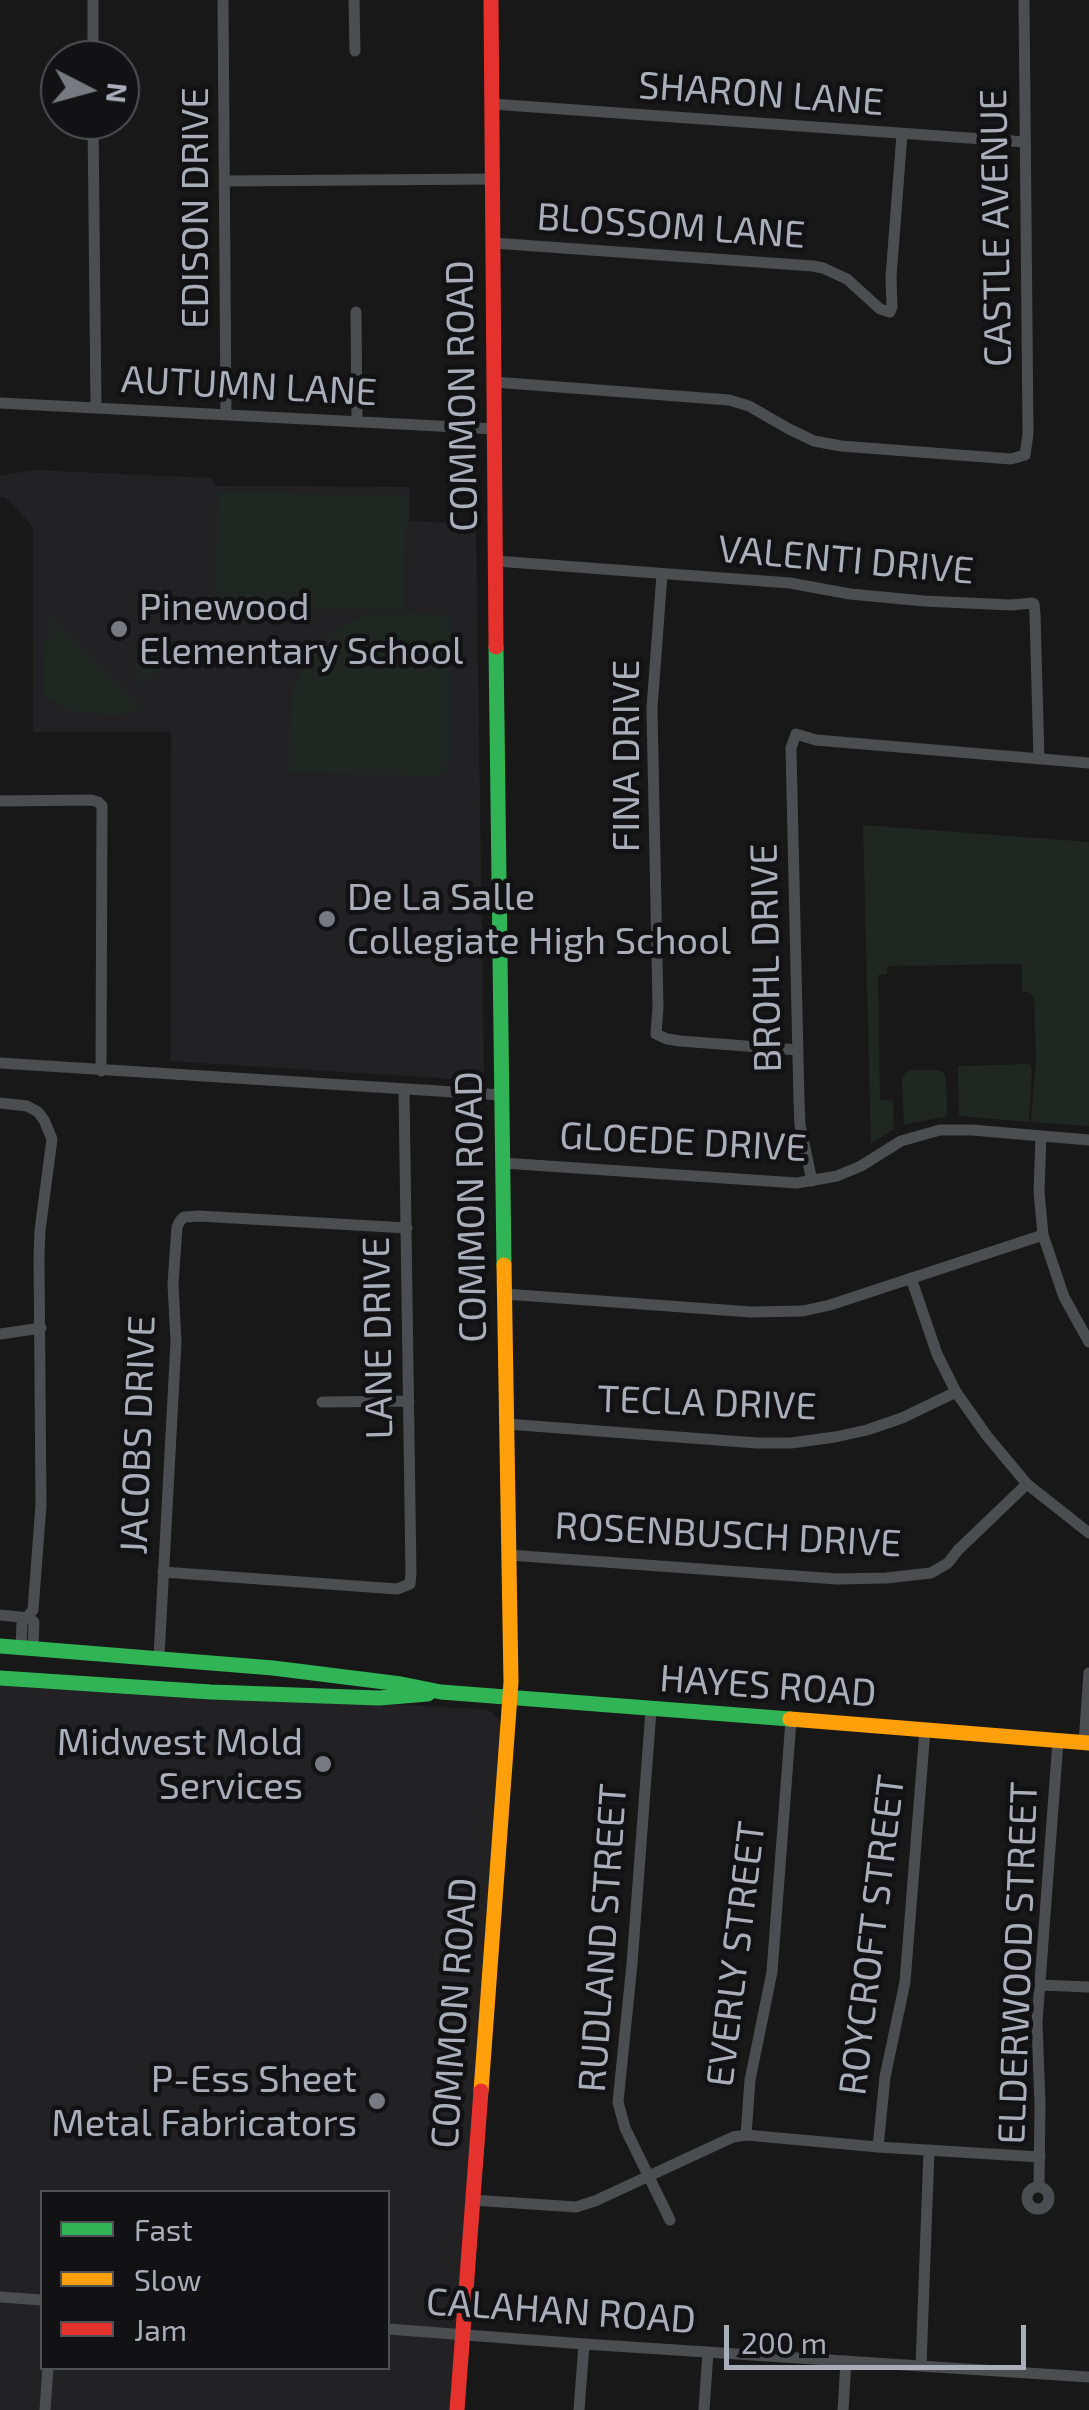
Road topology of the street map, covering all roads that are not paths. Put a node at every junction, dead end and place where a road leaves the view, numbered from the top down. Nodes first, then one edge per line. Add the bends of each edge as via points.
1 (93, 0) edge
2 (223, 0) edge
3 (354, 0) edge
4 (492, 0) edge
5 (1024, 0) edge
6 (93, 40) edge
7 (355, 50) dead end
8 (492, 104) junction
9 (902, 134) junction
10 (94, 140) edge
11 (1025, 142) junction
12 (493, 179) junction
13 (224, 181) junction
14 (493, 243) junction
15 (356, 312) dead end
16 (494, 382) junction
17 (0, 402) edge
18 (96, 408) junction
19 (226, 414) junction
20 (357, 421) junction
21 (494, 429) junction
22 (496, 561) junction
23 (662, 574) junction
24 (1039, 759) junction
25 (1089, 762) edge
26 (0, 800) edge
27 (798, 1050) junction
28 (0, 1063) edge
29 (101, 1071) junction
30 (404, 1090) junction
31 (501, 1095) junction
32 (0, 1102) edge
33 (1040, 1136) junction
34 (1089, 1140) edge
35 (503, 1163) junction
36 (812, 1181) junction
37 (407, 1228) junction
38 (1042, 1235) junction
39 (910, 1278) junction
40 (505, 1294) junction
41 (41, 1328) junction
42 (0, 1334) edge
43 (1089, 1342) edge
44 (956, 1392) junction
45 (409, 1401) junction
46 (322, 1402) dead end
47 (507, 1424) junction
48 (1027, 1484) junction
49 (1089, 1534) edge
50 (509, 1555) junction
51 (163, 1572) junction
52 (0, 1615) edge
53 (28, 1618) junction
54 (0, 1646) edge
55 (27, 1649) junction
56 (158, 1657) junction
57 (298, 1670) junction
58 (1089, 1673) edge
59 (0, 1678) edge
60 (442, 1692) junction
61 (296, 1695) junction
62 (511, 1698) junction
63 (651, 1710) junction
64 (791, 1720) junction
65 (925, 1730) junction
66 (1058, 1741) junction
67 (1086, 1743) edge
68 (1040, 1984) junction
69 (1089, 1987) edge
70 (746, 2135) junction
71 (878, 2147) junction
72 (929, 2150) junction
73 (1040, 2157) junction
74 (648, 2176) junction
75 (1039, 2187) dead end
76 (472, 2200) junction
77 (670, 2220) dead end
78 (0, 2297) edge
79 (40, 2300) edge
80 (390, 2329) edge
81 (462, 2335) junction
82 (584, 2344) junction
83 (708, 2352) junction
84 (846, 2360) junction
85 (921, 2366) junction
86 (48, 2370) edge
87 (1089, 2377) edge
88 (45, 2410) edge
89 (457, 2410) edge
90 (580, 2410) edge
91 (704, 2410) edge
92 (843, 2410) edge

1 - 6 street
2 - 13 street, EDISON DRIVE
3 - 7 street
4 - 8 street, COMMON ROAD
5 - 11 street, CASTLE AVENUE
8 - 9 street, SHARON LANE
8 - 12 street, COMMON ROAD
9 - 11 street, SHARON LANE
9 - 14 street, BLOSSOM LANE via 890,312 847,279 813,266
10 - 18 street
11 - 16 street, CASTLE AVENUE via 1025,454 1011,459 841,446 718,398
12 - 13 street, BLOSSOM LANE
12 - 14 street, COMMON ROAD
13 - 19 street, EDISON DRIVE
14 - 16 street, COMMON ROAD
15 - 20 street
16 - 21 street, COMMON ROAD
17 - 18 street, AUTUMN LANE
18 - 19 street, AUTUMN LANE
19 - 20 street, AUTUMN LANE
20 - 21 street, AUTUMN LANE
21 - 22 street, COMMON ROAD
22 - 23 street, VALENTI DRIVE
22 - 31 street, COMMON ROAD
23 - 24 street, VALENTI DRIVE via 924,601 1032,602
23 - 27 street, FINA DRIVE via 652,708 656,1034
24 - 25 street
24 - 27 street, BROHL DRIVE via 796,734 791,748
26 - 29 street via 91,800 102,806
27 - 36 street, BROHL DRIVE via 800,1125
28 - 29 street
29 - 30 street
30 - 31 street
30 - 37 street, LANE DRIVE
31 - 35 street, COMMON ROAD
32 - 41 street via 38,1112 52,1139 40,1230
33 - 34 street, GLOEDE DRIVE
33 - 36 street, GLOEDE DRIVE via 940,1130 900,1140 861,1166
33 - 38 street
35 - 36 street, GLOEDE DRIVE
35 - 40 street, COMMON ROAD
37 - 45 street, LANE DRIVE
37 - 51 street, JACOBS DRIVE via 184,1217 173,1273 176,1342
38 - 39 street
38 - 43 street
39 - 40 street via 782,1313
39 - 44 street
40 - 47 street, COMMON ROAD
41 - 42 street
41 - 53 street via 42,1486
44 - 47 street, TECLA DRIVE via 867,1430 792,1443
44 - 48 street
45 - 46 street
45 - 51 street, LANE DRIVE via 410,1584 397,1589
47 - 50 street, COMMON ROAD
48 - 49 street
48 - 50 street, ROSENBUSCH DRIVE via 931,1574 837,1578
50 - 62 street, COMMON ROAD
51 - 56 street, JACOBS DRIVE
52 - 53 street
53 - 55 street via 34,1622
54 - 55 street, HAYES ROAD
55 - 56 street, HAYES ROAD
56 - 57 street, HAYES ROAD
57 - 60 street, HAYES ROAD
57 - 61 street
58 - 67 street
59 - 61 street, HAYES ROAD
60 - 61 street, HAYES ROAD
60 - 62 street, HAYES ROAD
62 - 63 street, HAYES ROAD
62 - 76 street, COMMON ROAD
63 - 64 street, HAYES ROAD
63 - 74 street, RUDLAND STREET via 618,2094 622,2121
64 - 65 street, HAYES ROAD
64 - 70 street, EVERLY STREET via 772,1972
65 - 66 street, HAYES ROAD
65 - 71 street, ROYCROFT STREET via 905,1982
66 - 67 street, HAYES ROAD
66 - 68 street, ELDERWOOD STREET
68 - 69 street
68 - 73 street, ELDERWOOD STREET
70 - 71 street
70 - 74 street
71 - 72 street
72 - 73 street
72 - 85 street
73 - 75 street, ELDERWOOD STREET
74 - 76 street via 576,2206
74 - 77 street, RUDLAND STREET
76 - 81 street, COMMON ROAD
78 - 79 street
80 - 81 street, CALAHAN ROAD
81 - 82 street, CALAHAN ROAD
81 - 89 street, COMMON ROAD
82 - 83 street, CALAHAN ROAD
82 - 90 street
83 - 84 street, CALAHAN ROAD
83 - 91 street
84 - 85 street, CALAHAN ROAD
84 - 92 street
85 - 87 street, CALAHAN ROAD
86 - 88 street

